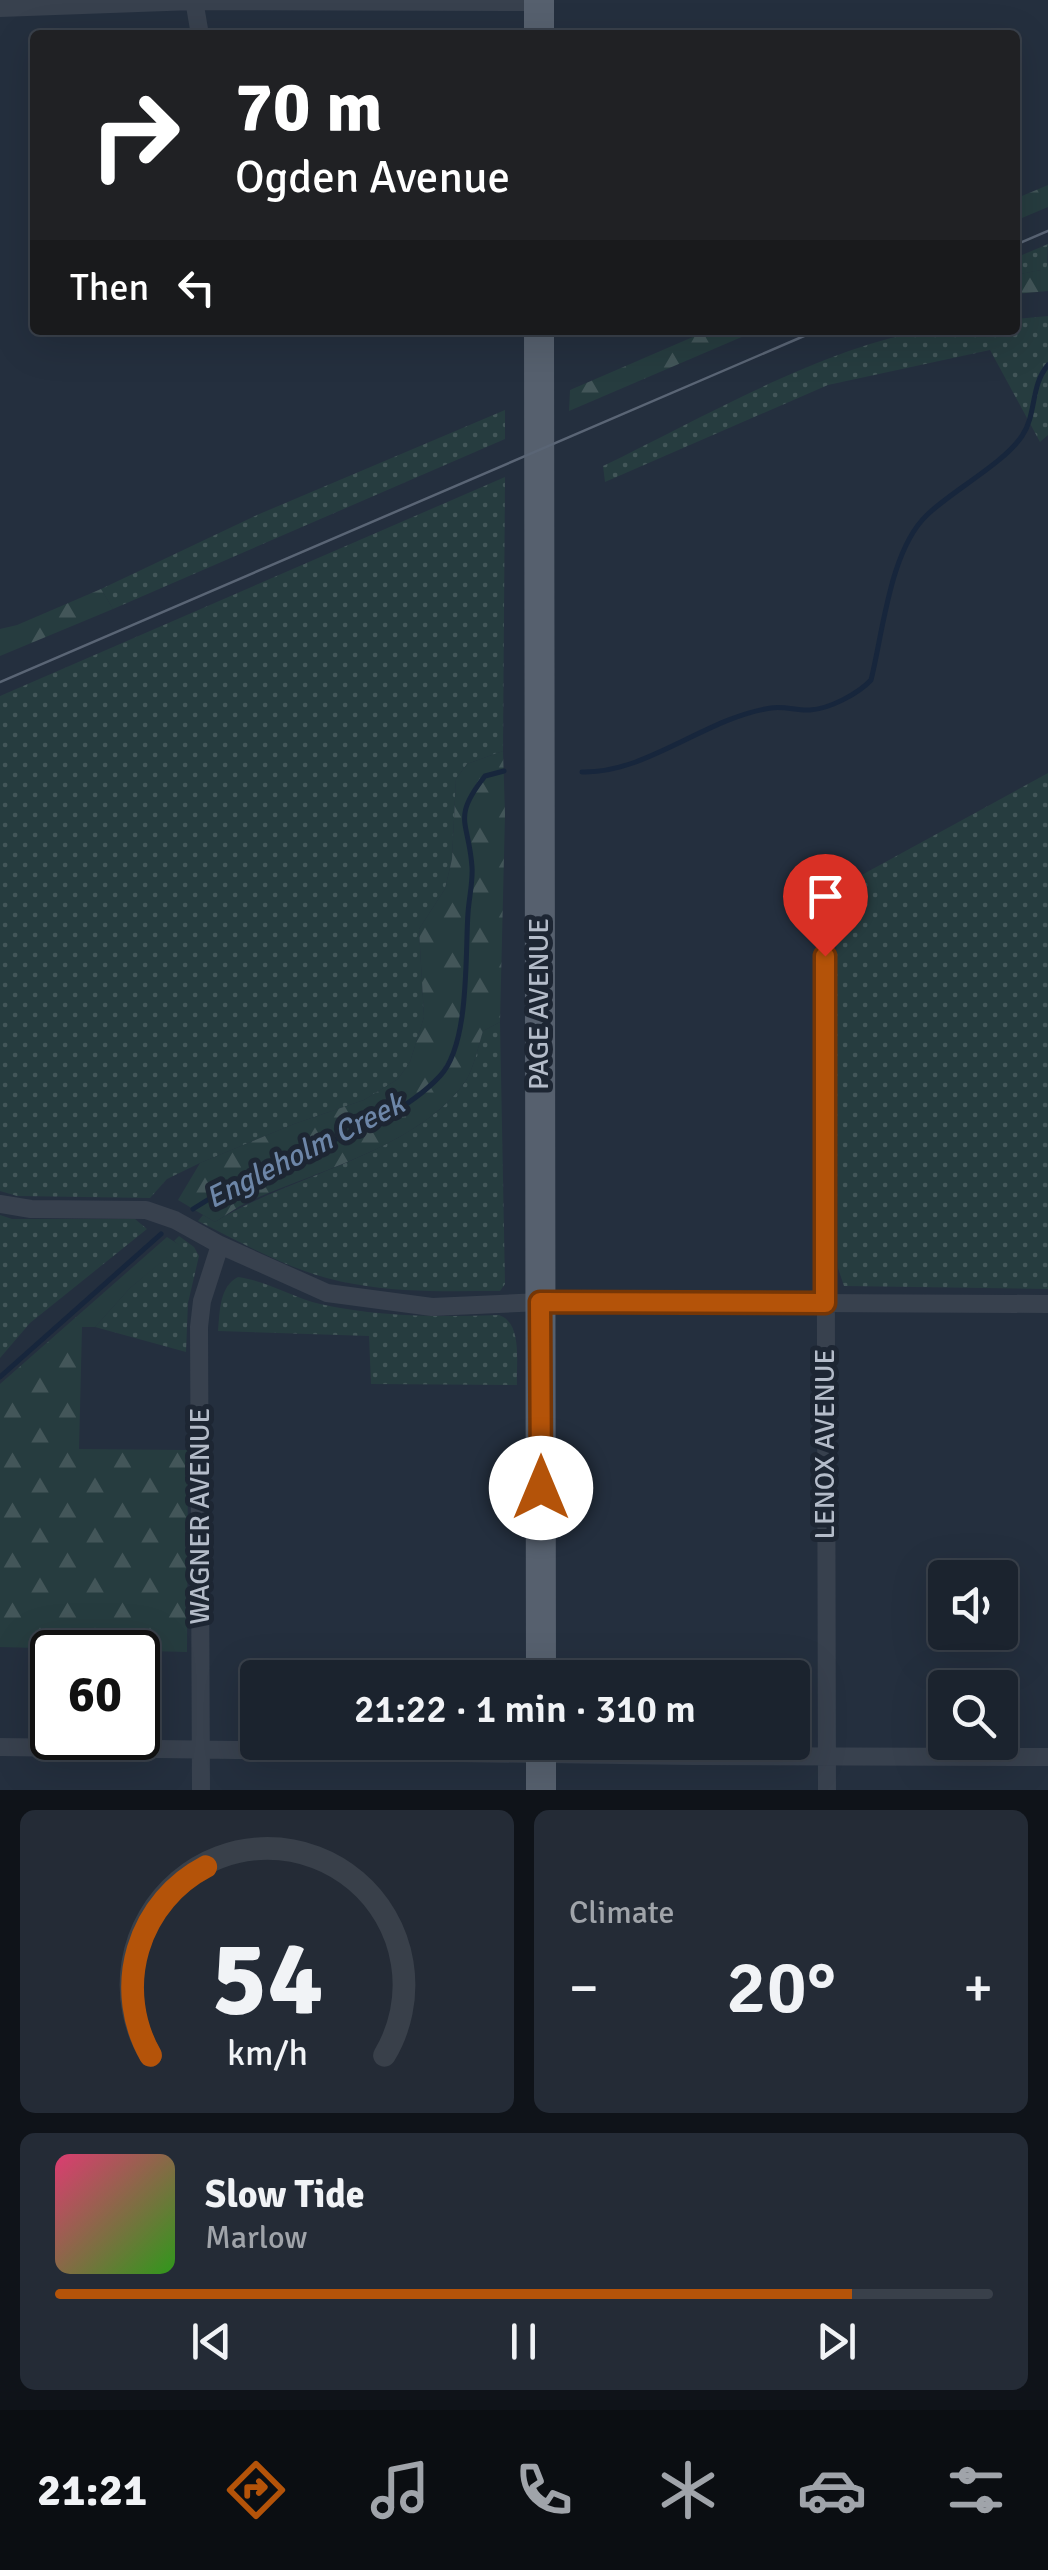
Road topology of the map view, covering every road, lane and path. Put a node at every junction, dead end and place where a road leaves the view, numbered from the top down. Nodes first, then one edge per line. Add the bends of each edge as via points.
1 (194, 1) edge
2 (539, 1) edge
3 (0, 8) edge
4 (199, 30) edge
5 (539, 30) edge
6 (539, 335) edge
7 (825, 917) dead end
8 (0, 1204) edge
9 (220, 1245) junction
10 (540, 1302) junction
11 (825, 1303) junction
12 (1048, 1304) edge
13 (541, 1660) edge
14 (0, 1747) edge
15 (200, 1749) junction
16 (240, 1749) edge
17 (810, 1756) edge
18 (827, 1756) junction
19 (1048, 1757) edge
20 (541, 1760) edge
21 (200, 1790) edge
22 (541, 1790) edge
23 (827, 1790) edge

1 - 2 street
1 - 3 street
1 - 4 street
2 - 5 main road
6 - 10 main road, PAGE AVENUE
7 - 11 street, LENOX AVENUE
8 - 9 street via 146,1210
9 - 10 street via 327,1293 432,1307
9 - 15 street, WAGNER AVENUE via 199,1327
10 - 11 street
10 - 13 main road, PAGE AVENUE
11 - 12 street
11 - 18 street, LENOX AVENUE
14 - 15 street
15 - 16 street
15 - 21 street, WAGNER AVENUE
17 - 18 street
18 - 19 street
18 - 23 street, LENOX AVENUE
20 - 22 main road

